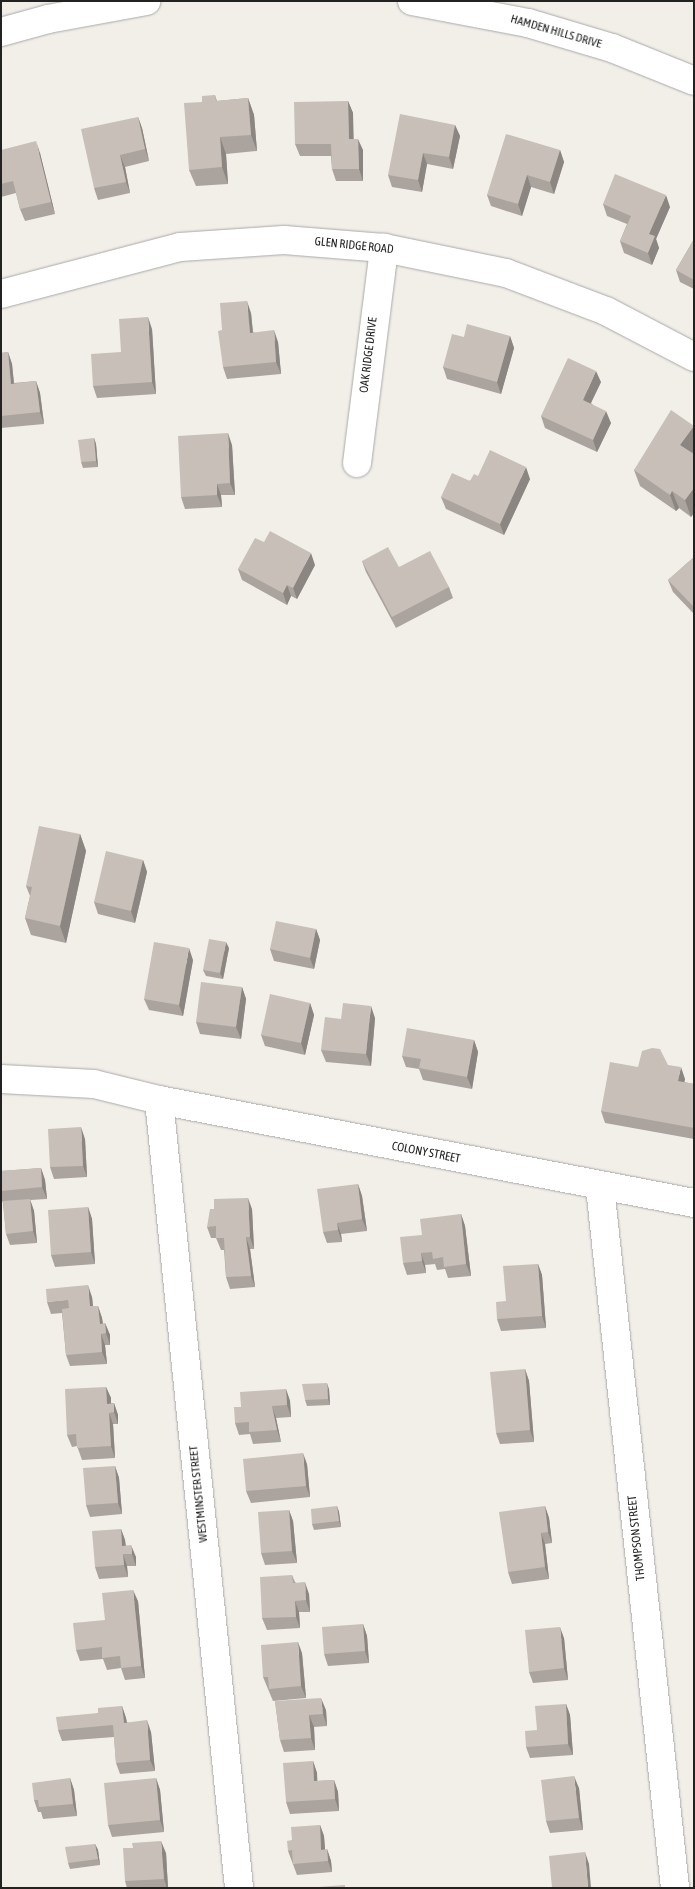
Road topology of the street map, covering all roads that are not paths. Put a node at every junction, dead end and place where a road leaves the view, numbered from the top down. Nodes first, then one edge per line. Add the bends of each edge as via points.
1 (146, 1) edge
2 (412, 1) edge
3 (1, 32) edge
4 (694, 81) edge
5 (384, 248) junction
6 (1, 294) edge
7 (694, 356) edge
8 (356, 463) dead end
9 (1, 1079) edge
10 (160, 1100) junction
11 (600, 1187) junction
12 (694, 1203) edge
13 (239, 1888) edge
14 (675, 1888) edge

1 - 3 street via 48,19
2 - 4 street, HAMDEN HILLS DRIVE via 528,23 612,48
5 - 6 street, GLEN RIDGE ROAD via 284,240 180,247
5 - 7 street, GLEN RIDGE ROAD via 506,273 606,311
5 - 8 street, OAK RIDGE DRIVE
9 - 10 street, COLONY STREET via 94,1084
10 - 11 street, COLONY STREET
10 - 13 street, WESTMINSTER STREET
11 - 12 street, COLONY STREET
11 - 14 street, THOMPSON STREET

